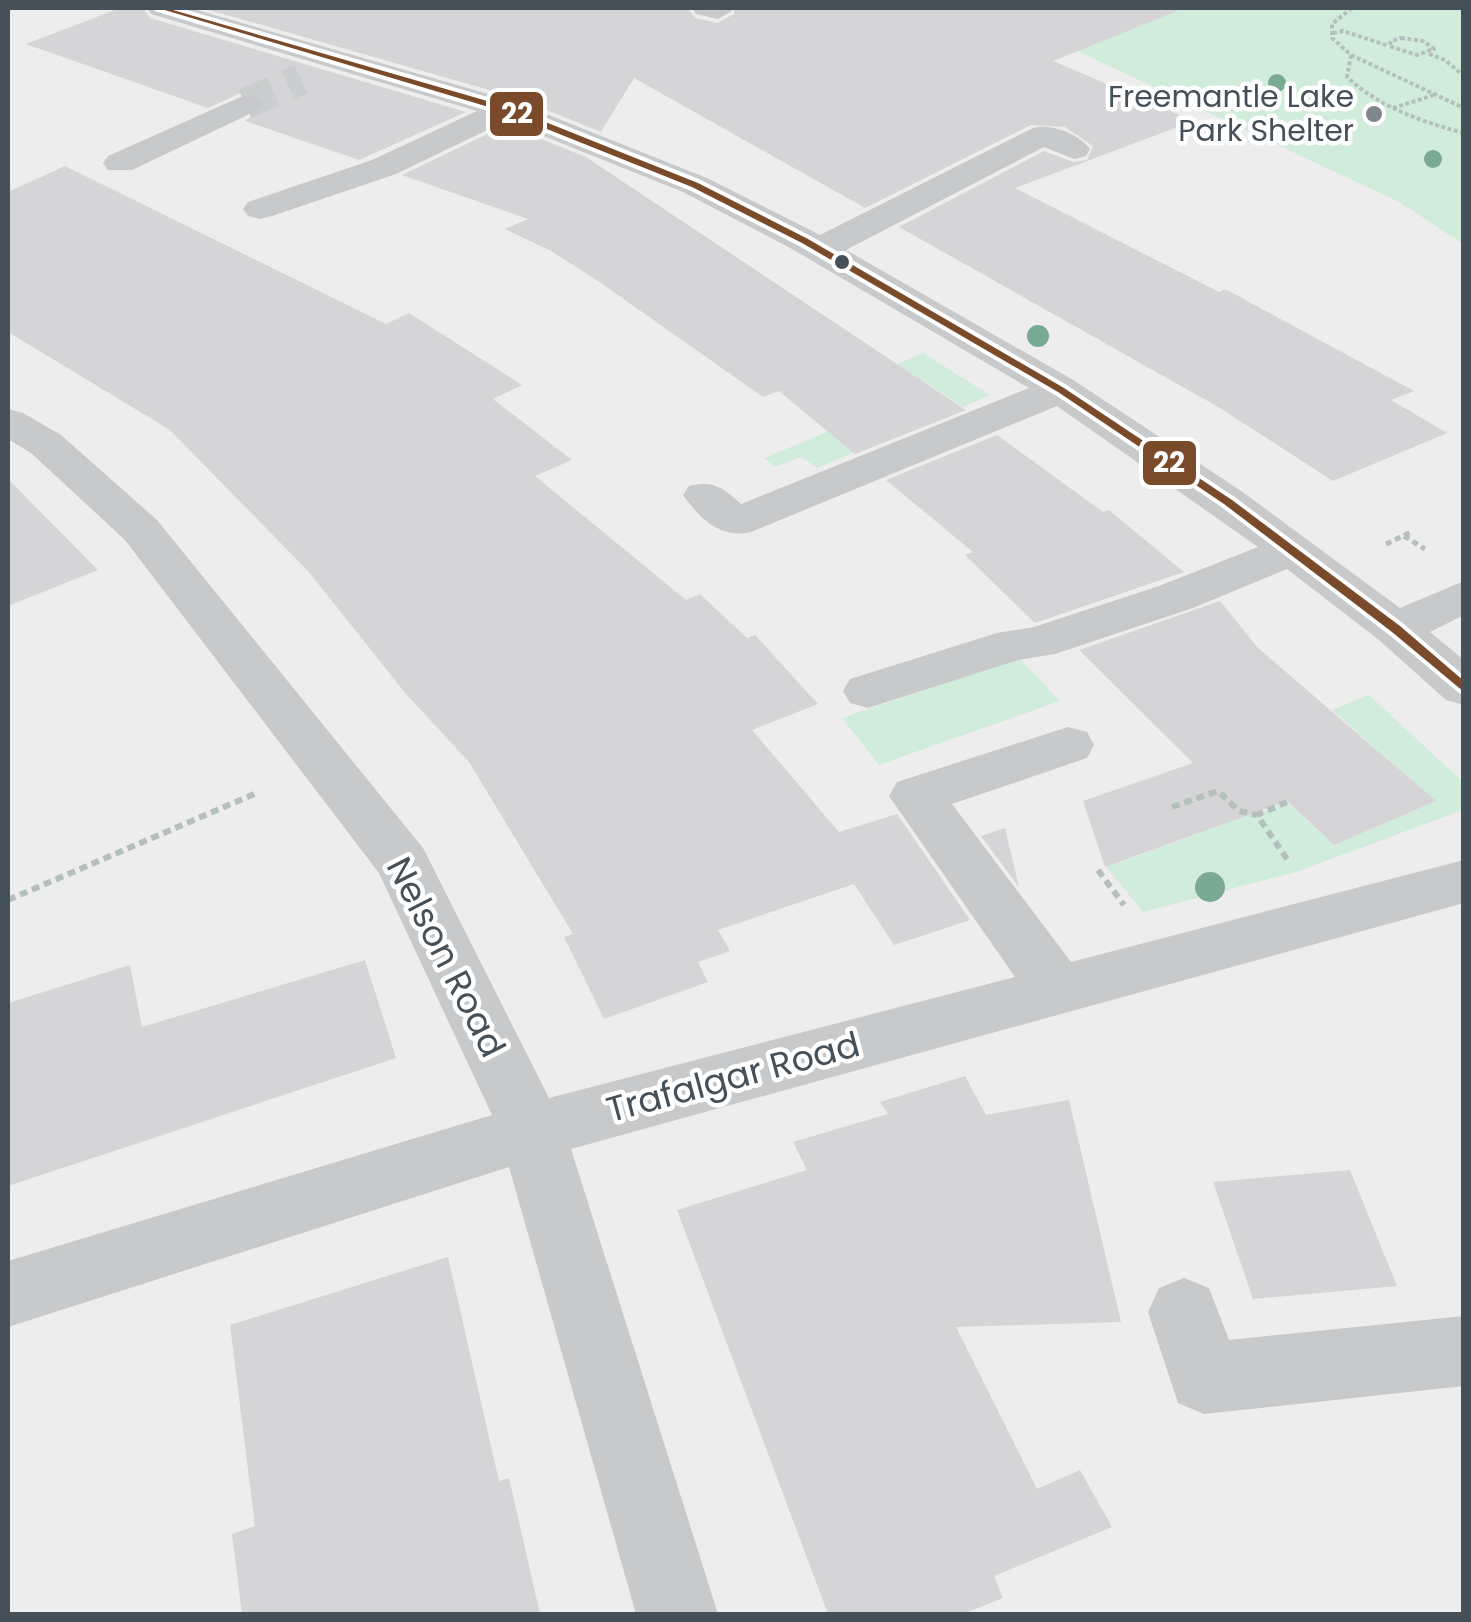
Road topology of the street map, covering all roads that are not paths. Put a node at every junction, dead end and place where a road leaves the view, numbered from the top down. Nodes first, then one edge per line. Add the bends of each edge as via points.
1 (161, 8) edge
2 (342, 60) junction
3 (301, 79) tunnel mouth
4 (245, 104) tunnel mouth
5 (506, 109) junction
6 (1074, 149) dead end
7 (120, 163) dead end
8 (260, 209) dead end
9 (820, 250) junction
10 (1061, 390) junction
11 (8, 422) edge
12 (705, 495) dead end
13 (1290, 551) junction
14 (1464, 596) edge
15 (1396, 629) junction
16 (1464, 688) edge
17 (868, 691) dead end
18 (1068, 746) dead end
19 (1464, 882) edge
20 (1058, 990) junction
21 (532, 1131) junction
22 (8, 1294) edge
23 (1184, 1312) dead end
24 (1464, 1351) edge
25 (677, 1614) edge

1 - 2 street
2 - 3 street
2 - 5 street
4 - 7 street
5 - 8 street via 384,167
5 - 9 street via 695,185
6 - 9 street via 1044,135
9 - 10 street
10 - 12 street via 735,522
10 - 13 street
11 - 21 street, Nelson Road via 46,444 140,530 404,864
13 - 15 street
13 - 17 street via 1072,632
14 - 15 street
15 - 16 street
18 - 20 street via 916,796
19 - 20 street, Trafalgar Road
20 - 21 street, Trafalgar Road
21 - 22 street, Trafalgar Road
21 - 25 street, Nelson Road
23 - 24 street via 1204,1378

